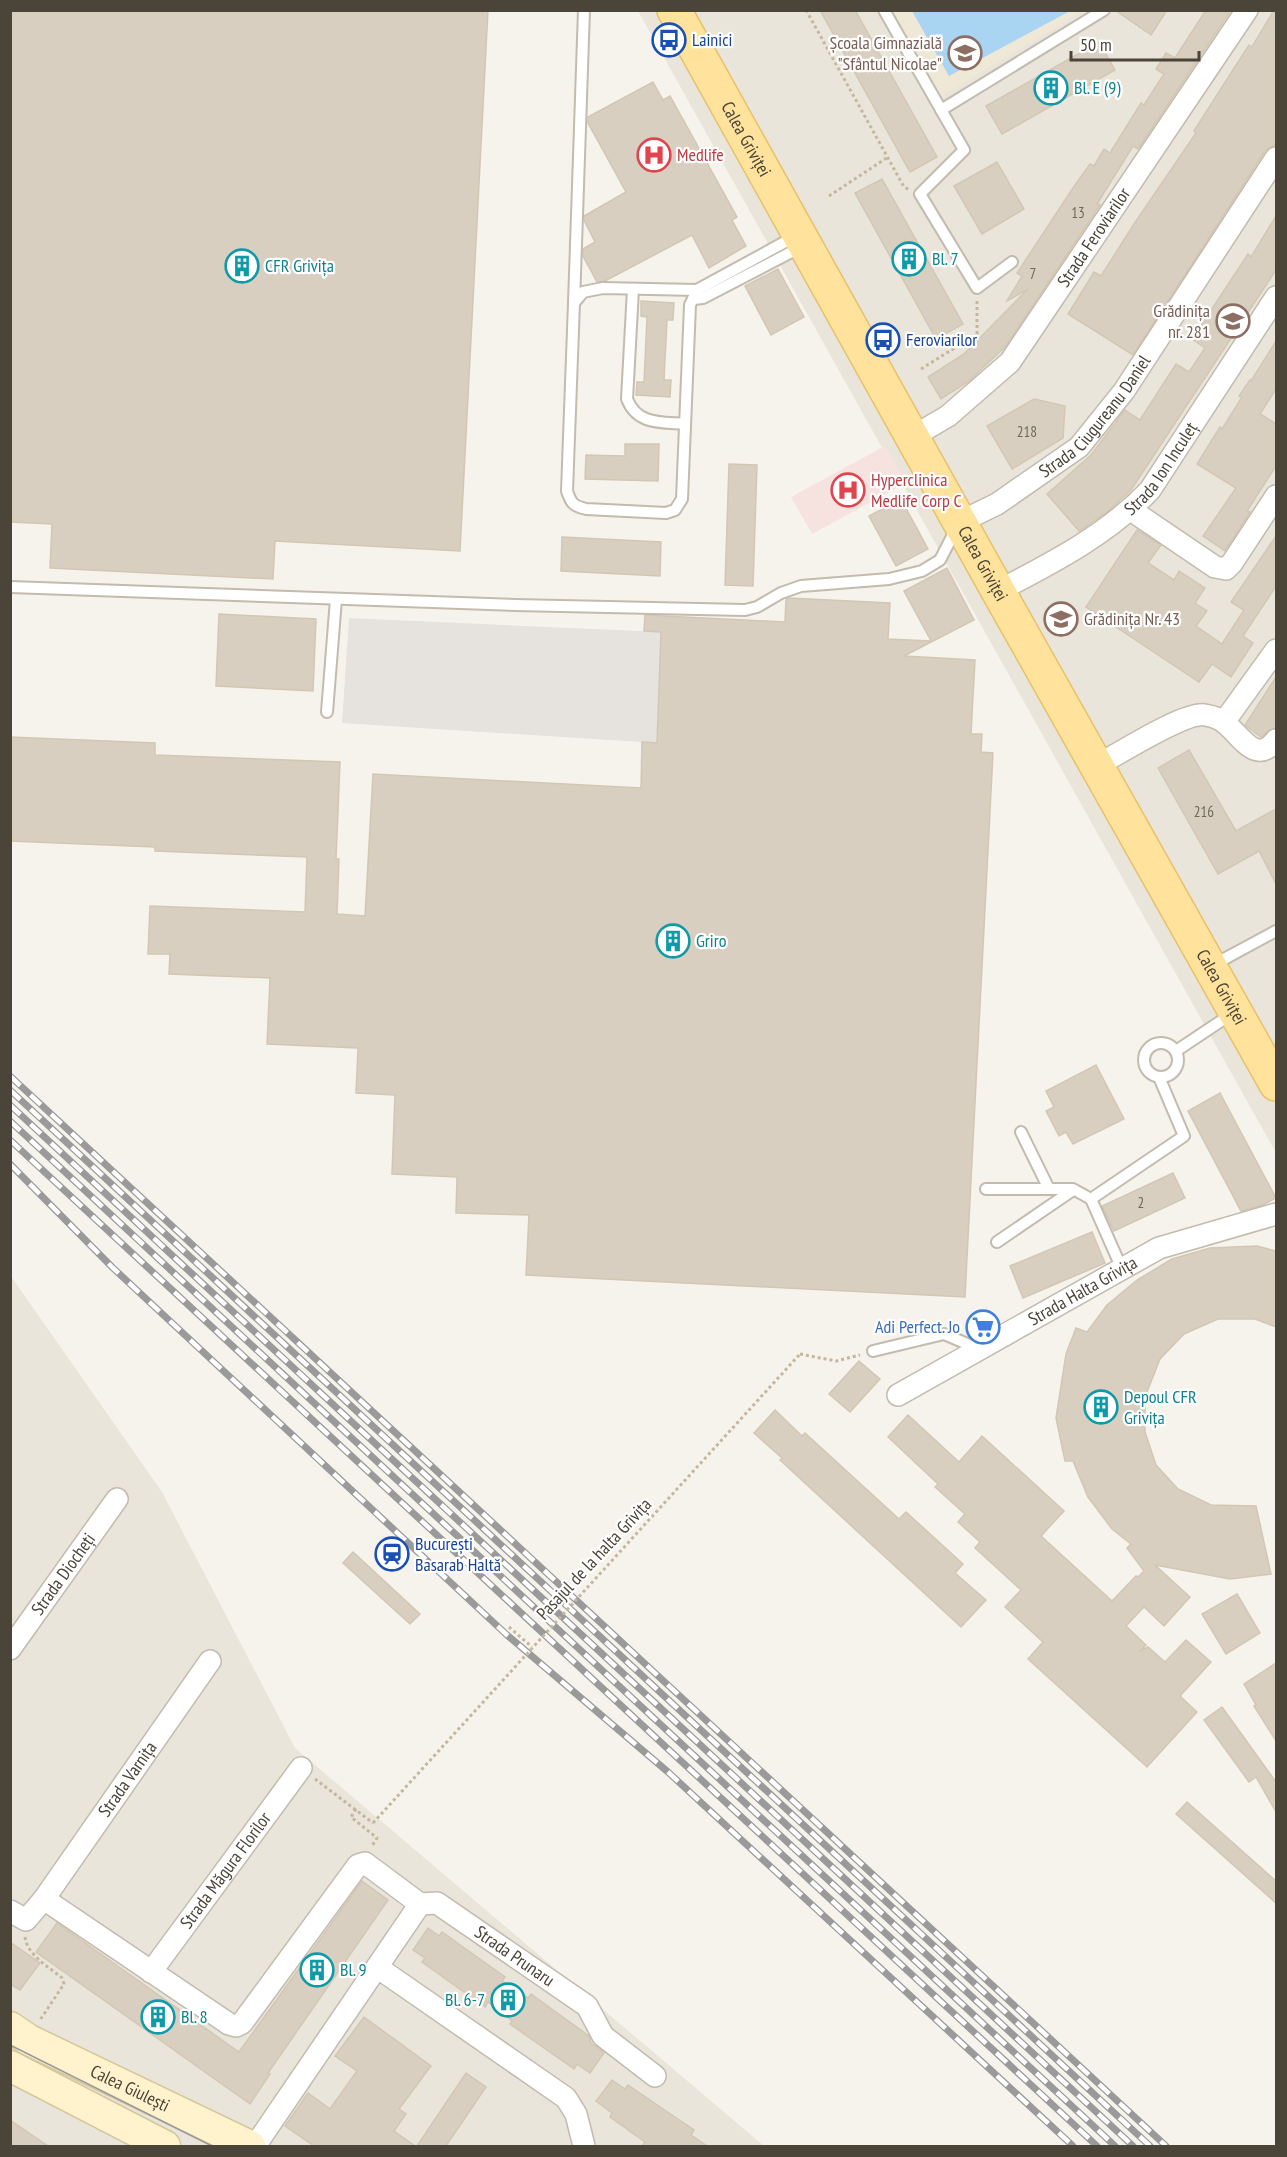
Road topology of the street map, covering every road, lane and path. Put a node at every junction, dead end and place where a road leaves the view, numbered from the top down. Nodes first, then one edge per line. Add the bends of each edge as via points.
1 (584, 10) edge
2 (674, 10) edge
3 (806, 10) edge
4 (884, 10) edge
5 (1104, 10) edge
6 (1247, 10) edge
7 (941, 110) junction
8 (888, 157) junction
9 (1276, 158) edge
10 (920, 194) junction
11 (829, 196) dead end
12 (802, 240) junction
13 (1012, 262) dead end
14 (977, 288) junction
15 (633, 289) junction
16 (695, 294) junction
17 (1276, 297) edge
18 (574, 303) junction
19 (921, 369) dead end
20 (685, 424) junction
21 (912, 437) junction
22 (1276, 496) edge
23 (1131, 510) junction
24 (960, 522) junction
25 (10, 587) edge
26 (998, 591) junction
27 (336, 599) junction
28 (1276, 650) edge
29 (327, 712) dead end
30 (1224, 722) junction
31 (1274, 748) edge
32 (1096, 766) junction
33 (1276, 931) edge
34 (1210, 967) junction
35 (1235, 1011) junction
36 (1176, 1051) junction
37 (1159, 1077) junction
38 (1276, 1084) edge
39 (1021, 1132) dead end
40 (986, 1189) dead end
41 (1049, 1190) junction
42 (1073, 1190) junction
43 (1091, 1199) junction
44 (1276, 1214) edge
45 (997, 1242) dead end
46 (1122, 1269) junction
47 (979, 1349) junction
48 (873, 1351) joint
49 (898, 1395) dead end
50 (117, 1499) dead end
51 (509, 1627) dead end
52 (532, 1647) junction
53 (10, 1649) edge
54 (210, 1660) dead end
55 (301, 1768) joint
56 (356, 1809) junction
57 (361, 1863) junction
58 (44, 1899) junction
59 (420, 1904) junction
60 (10, 1911) edge
61 (38, 1958) dead end
62 (377, 1967) junction
63 (152, 1972) junction
64 (19, 2033) edge
65 (10, 2066) edge
66 (655, 2076) dead end
67 (165, 2146) edge
68 (250, 2146) edge
69 (255, 2146) edge
70 (584, 2146) edge

1 - 18 lane
2 - 12 main road, Calea Griviței
3 - 8 path
4 - 7 lane
5 - 7 lane
6 - 21 street, Strada Feroviarilor via 1010,362 948,416
7 - 10 lane via 964,150
8 - 10 path via 904,187
8 - 11 path
9 - 24 street, Strada Ciugureanu Daniel via 1124,391 1079,447 997,504
10 - 14 lane
12 - 16 lane
12 - 21 main road, Calea Griviței
13 - 14 lane
14 - 19 path via 977,334
15 - 16 lane
15 - 18 lane via 591,290
15 - 20 lane via 627,399 632,411 643,419
16 - 20 lane via 690,305
17 - 23 street, Strada Ion Inculeț via 1150,490
18 - 20 lane via 567,490 574,506 666,513 675,510 682,498
21 - 24 main road, Calea Griviței
22 - 23 street via 1226,569 1215,567
23 - 26 street, Strada Ion Inculeț via 1093,538
24 - 26 main road, Calea Griviței
24 - 27 lane via 940,560 922,571 889,579 801,586 745,610
25 - 27 lane
26 - 32 main road, Calea Griviței
27 - 29 lane
28 - 30 street
30 - 31 street via 1252,749
30 - 32 street via 1206,715 1188,717
32 - 34 main road, Calea Griviței
33 - 34 lane
34 - 35 main road, Calea Griviței
35 - 36 lane
35 - 38 main road, Calea Griviței
36 - 37 lane via 1174,1072
36 - 37 lane via 1167,1043 1149,1047 1144,1064
37 - 43 lane via 1184,1136
39 - 41 lane
40 - 41 lane
41 - 42 lane
42 - 43 lane
42 - 45 lane
43 - 46 lane
44 - 46 street, Strada Halta Grivița via 1159,1248
46 - 47 street, Strada Halta Grivița
47 - 48 lane via 944,1334
47 - 49 street, Strada Halta Grivița
48 - 52 path, Pasajul de la halta Grivița, bridge via 836,1362 800,1354
50 - 53 street, Strada Diocheți
51 - 52 path
52 - 56 path, Pasajul de la halta Grivița, bridge via 373,1823
54 - 58 street, Strada Varnița
55 - 56 path, Pasajul de la halta Grivița
55 - 63 street, Strada Măgura Florilor
56 - 57 path via 351,1817 377,1838
57 - 59 street
57 - 63 street via 242,2023 229,2024
58 - 60 street, Strada Varnița via 26,1920
58 - 63 street
59 - 62 street
59 - 66 street, Strada Prunaru via 437,1903 587,2006 603,2036
61 - 64 path via 63,1978 64,1984
62 - 69 street
62 - 70 street via 566,2098 576,2114
64 - 68 main road, Calea Giulești
65 - 67 main road, Calea Giulești

